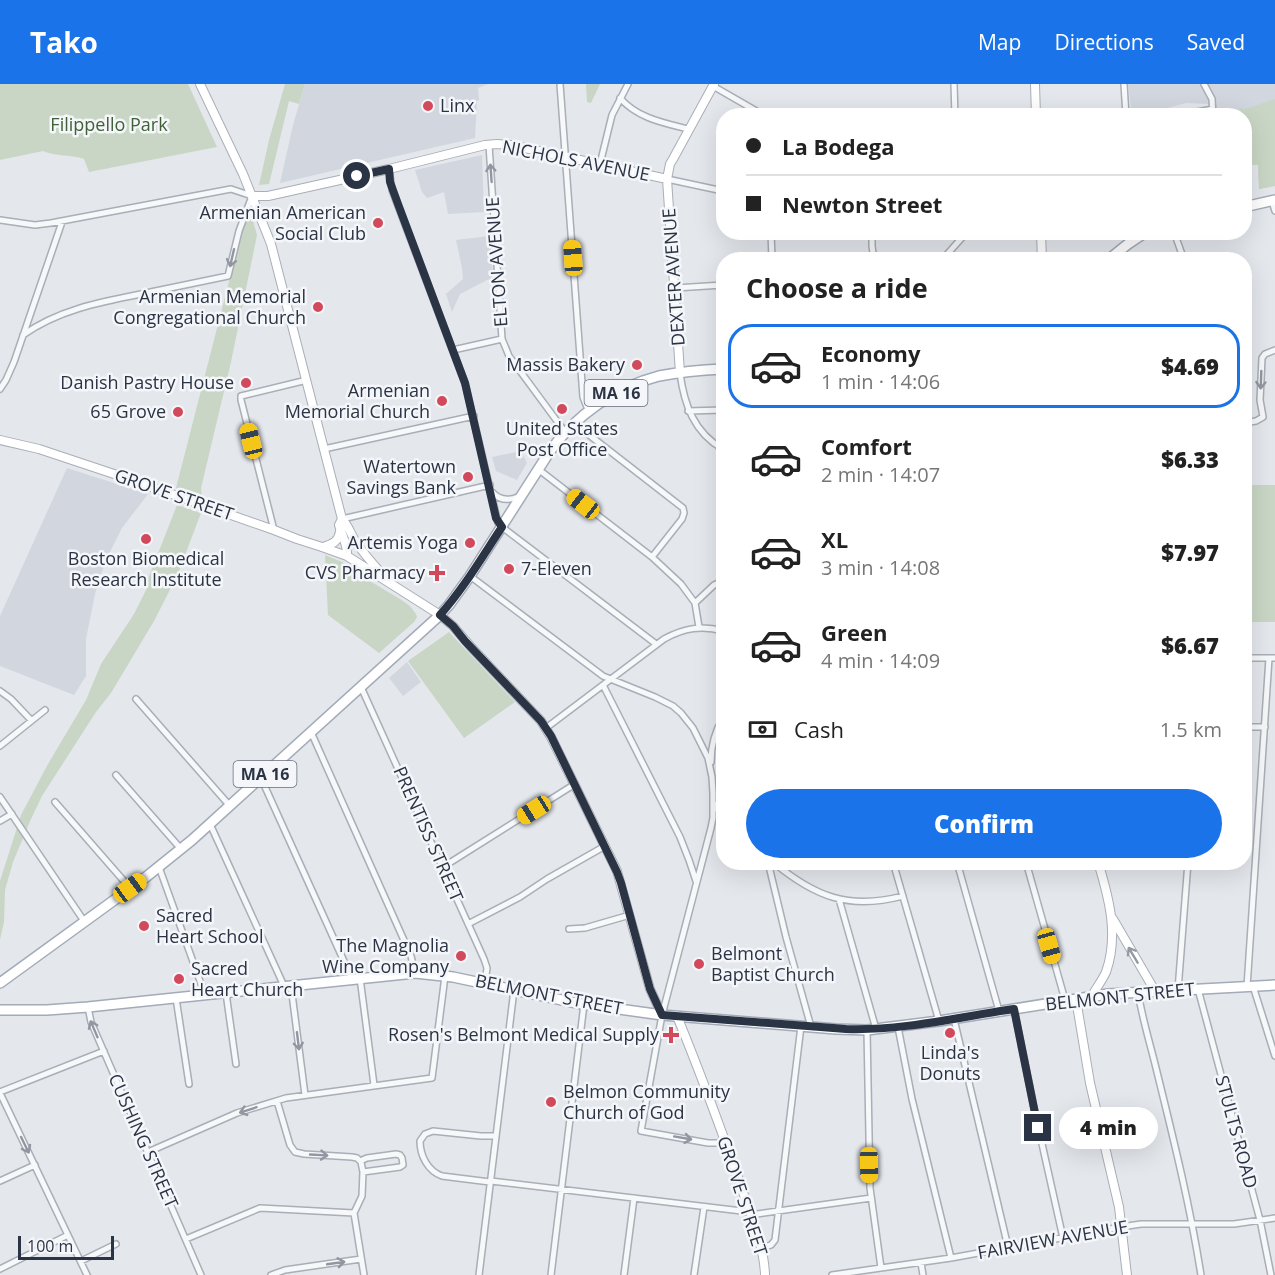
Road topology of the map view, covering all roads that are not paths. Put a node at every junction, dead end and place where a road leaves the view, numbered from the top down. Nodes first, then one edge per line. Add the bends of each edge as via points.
1 (200, 84) edge
2 (560, 84) edge
3 (628, 84) edge
4 (954, 84) edge
5 (1035, 84) edge
6 (1124, 84) edge
7 (1204, 84) edge
8 (714, 85) edge
9 (620, 98) junction
10 (752, 108) edge
11 (955, 108) edge
12 (1036, 108) edge
13 (1125, 108) edge
14 (1213, 108) edge
15 (688, 129) junction
16 (489, 145) junction
17 (565, 156) junction
18 (600, 164) junction
19 (389, 169) junction
20 (667, 179) junction
21 (716, 190) edge
22 (252, 196) junction
23 (1273, 200) edge
24 (1252, 205) edge
25 (1275, 210) edge
26 (0, 220) edge
27 (62, 222) junction
28 (960, 240) edge
29 (1129, 240) edge
30 (949, 252) edge
31 (1116, 252) edge
32 (716, 285) edge
33 (675, 288) junction
34 (23, 335) junction
35 (502, 339) junction
36 (453, 350) junction
37 (1275, 350) edge
38 (716, 370) edge
39 (680, 373) junction
40 (307, 380) junction
41 (0, 389) edge
42 (716, 410) edge
43 (688, 411) junction
44 (589, 412) junction
45 (474, 416) junction
46 (577, 421) junction
47 (1252, 422) edge
48 (565, 432) junction
49 (0, 440) edge
50 (716, 444) edge
51 (324, 449) junction
52 (538, 469) junction
53 (490, 488) junction
54 (521, 496) junction
55 (342, 519) junction
56 (502, 527) junction
57 (274, 530) junction
58 (340, 531) junction
59 (354, 539) junction
60 (322, 547) junction
61 (347, 556) junction
62 (652, 557) junction
63 (470, 576) junction
64 (389, 582) junction
65 (716, 584) edge
66 (694, 603) junction
67 (440, 615) junction
68 (699, 627) junction
69 (716, 630) edge
70 (656, 644) junction
71 (1252, 658) edge
72 (1272, 658) edge
73 (611, 678) junction
74 (603, 685) junction
75 (361, 687) junction
76 (0, 692) edge
77 (136, 699) dead end
78 (45, 710) dead end
79 (31, 720) junction
80 (1252, 727) edge
81 (1265, 727) junction
82 (546, 728) junction
83 (311, 732) junction
84 (716, 733) edge
85 (0, 746) edge
86 (116, 775) dead end
87 (712, 777) junction
88 (261, 778) junction
89 (575, 784) junction
90 (0, 797) edge
91 (56, 802) dead end
92 (716, 803) edge
93 (230, 806) junction
94 (12, 814) junction
95 (0, 821) edge
96 (210, 824) junction
97 (605, 846) junction
98 (182, 849) junction
99 (159, 867) junction
100 (443, 867) junction
101 (773, 870) edge
102 (782, 870) edge
103 (895, 870) edge
104 (959, 870) edge
105 (1028, 870) edge
106 (1100, 870) edge
107 (1187, 870) edge
108 (696, 883) junction
109 (130, 888) junction
110 (903, 896) junction
111 (839, 899) junction
112 (630, 915) junction
113 (1112, 918) junction
114 (84, 921) junction
115 (468, 924) junction
116 (569, 929) dead end
117 (415, 973) junction
118 (445, 976) junction
119 (356, 979) junction
120 (0, 983) edge
121 (484, 983) junction
122 (1275, 985) edge
123 (288, 986) junction
124 (1250, 986) junction
125 (1198, 989) junction
126 (514, 990) junction
127 (1178, 990) junction
128 (1155, 991) junction
129 (1138, 992) junction
130 (226, 993) junction
131 (205, 995) junction
132 (1092, 996) junction
133 (176, 998) junction
134 (1076, 999) junction
135 (1065, 1000) junction
136 (584, 1004) junction
137 (88, 1007) junction
138 (1, 1009) edge
139 (1014, 1009) junction
140 (999, 1011) junction
141 (662, 1015) junction
142 (677, 1016) junction
143 (954, 1019) junction
144 (939, 1021) junction
145 (806, 1026) junction
146 (898, 1027) junction
147 (871, 1029) junction
148 (104, 1051) junction
149 (1275, 1056) edge
150 (236, 1064) dead end
151 (189, 1084) dead end
152 (374, 1086) junction
153 (0, 1092) edge
154 (305, 1095) junction
155 (277, 1101) junction
156 (496, 1136) junction
157 (725, 1140) junction
158 (148, 1152) junction
159 (360, 1161) junction
160 (35, 1165) junction
161 (363, 1172) junction
162 (0, 1181) edge
163 (490, 1181) junction
164 (562, 1189) junction
165 (634, 1198) junction
166 (871, 1198) junction
167 (704, 1207) junction
168 (778, 1212) junction
169 (354, 1213) junction
170 (750, 1214) junction
171 (1275, 1218) edge
172 (1260, 1220) junction
173 (1193, 1225) junction
174 (1121, 1227) junction
175 (68, 1235) junction
176 (1063, 1238) junction
177 (186, 1239) junction
178 (116, 1244) dead end
179 (1008, 1247) junction
180 (761, 1248) junction
181 (951, 1258) junction
182 (361, 1259) junction
183 (81, 1261) junction
184 (921, 1263) junction
185 (881, 1268) junction
186 (0, 1269) edge
187 (840, 1274) edge
188 (87, 1275) edge
189 (201, 1275) edge
190 (271, 1275) edge
191 (364, 1275) edge
192 (479, 1275) edge
193 (551, 1275) edge
194 (624, 1275) edge
195 (694, 1275) edge
196 (765, 1275) edge
197 (832, 1275) edge
198 (923, 1275) edge
199 (1127, 1275) edge
200 (1201, 1275) edge
201 (1271, 1275) edge

1 - 22 street
2 - 17 street
3 - 9 street
4 - 11 street
5 - 12 street
6 - 13 street
7 - 14 street
8 - 10 street
8 - 15 street, DEXTER AVENUE
9 - 15 street via 640,114
9 - 18 street
15 - 20 street, DEXTER AVENUE via 670,164
16 - 17 street, NICHOLS AVENUE via 511,145
16 - 19 street, NICHOLS AVENUE
35 -> 16 street, ELTON AVENUE
17 - 18 street, NICHOLS AVENUE
17 - 44 street via 583,397
18 - 20 street, NICHOLS AVENUE
19 - 22 street, NICHOLS AVENUE via 268,196
19 - 36 street via 396,199
20 - 21 street, NICHOLS AVENUE
20 - 33 street, DEXTER AVENUE
22 - 27 street via 231,189
22 -> 34 street via 228,276 71,310
22 - 40 street via 271,244
23 - 24 main road
23 - 25 street
26 - 27 street via 35,225
27 - 34 street
28 - 30 street
29 - 31 main road
32 - 33 street
33 - 39 street, DEXTER AVENUE
34 - 41 street
35 - 36 street
35 - 48 street, ELTON AVENUE via 509,356
36 - 45 street
37 -> 47 street via 1262,358 1263,417
38 - 39 main road, MA 16
39 - 43 street
39 - 44 main road, MA 16 via 630,386
40 - 51 street
40 - 57 street via 241,396
42 - 43 street
43 - 50 street
44 - 46 main road, MA 16
45 - 51 street
45 - 53 street
46 - 48 main road, MA 16
46 - 62 street via 680,505 682,519
48 - 52 main road, MA 16
49 - 57 street, GROVE STREET via 39,449
51 - 55 street
52 - 54 main road, MA 16
52 - 62 street
53 - 54 street via 502,499
53 - 55 street
53 - 56 street via 496,518
54 - 56 main road, MA 16
55 - 58 street
55 - 59 street
56 - 63 main road, MA 16
56 - 70 street
57 - 60 street, GROVE STREET
58 - 60 street via 335,543
58 - 61 street
59 - 61 street via 356,543
59 - 64 street
60 - 61 street, GROVE STREET
61 - 64 street, GROVE STREET
62 - 66 street via 681,584
63 - 67 main road, MA 16
63 - 73 street via 603,676
64 - 67 street
65 - 66 street
66 - 68 street
67 - 75 main road, MA 16
67 - 82 street
68 - 69 street
68 - 70 street via 673,634
70 - 73 street
71 - 72 street
72 - 81 street
73 - 74 street
73 - 87 street via 664,701 681,713 700,739
74 - 82 street
74 - 108 street via 680,837
75 - 83 main road, MA 16
75 - 100 street, PRENTISS STREET
76 - 79 street
77 - 93 street
78 - 79 street
79 - 85 street
80 - 81 street
81 - 124 street
82 - 89 street
83 - 88 main road, MA 16
83 - 117 street via 411,956
84 - 87 street
86 - 98 street
87 - 92 street
87 - 108 street via 713,818
88 - 93 main road, MA 16
88 - 119 street
89 - 97 street
89 - 100 street
90 - 94 street
91 - 109 street
93 - 96 main road, MA 16
94 - 95 street
94 - 114 street
96 - 98 main road, MA 16
96 - 123 street
97 - 112 street
97 - 115 street
98 - 99 main road, MA 16
99 - 109 main road, MA 16
99 - 131 street
100 - 115 street, PRENTISS STREET
101 - 145 street
102 - 111 street via 803,885
103 - 110 street
104 - 140 street
105 - 135 street
106 - 113 street
107 - 127 street
108 - 141 street
109 - 114 main road, MA 16
110 - 111 street via 872,902
110 - 144 street
111 - 147 street
112 - 116 street
112 - 141 street via 650,989
128 -> 113 street
113 - 132 street via 1106,970
114 - 120 main road, MA 16
115 - 121 street, PRENTISS STREET via 486,964
117 - 118 main road, BELMONT STREET
117 - 119 main road, BELMONT STREET
118 - 121 main road, BELMONT STREET
118 - 152 street via 432,1078
119 - 123 main road, BELMONT STREET
119 - 152 street
121 - 126 main road, BELMONT STREET
122 - 124 main road, BELMONT STREET
123 - 130 main road, BELMONT STREET
123 -> 154 street
124 - 125 main road, BELMONT STREET
124 - 149 street
125 - 127 main road, BELMONT STREET
125 - 172 street, STULTS ROAD
126 - 136 main road, BELMONT STREET
126 - 156 street
127 - 128 main road, BELMONT STREET
128 - 129 main road, BELMONT STREET
129 - 132 main road, BELMONT STREET
129 - 173 street
130 - 131 main road, BELMONT STREET
130 - 150 street
131 - 133 main road, BELMONT STREET
132 - 134 main road, BELMONT STREET
133 - 137 main road, BELMONT STREET
133 - 151 street
134 - 135 main road, BELMONT STREET
134 - 174 street via 1088,1077
135 - 139 main road, BELMONT STREET
136 - 141 main road, BELMONT STREET
136 - 164 street
137 - 138 main road, BELMONT STREET
148 -> 137 street, CUSHING STREET
139 - 140 main road, BELMONT STREET
139 - 176 street
140 - 143 main road, BELMONT STREET
141 - 142 main road, BELMONT STREET
141 -> 157 street via 641,1131 708,1143
142 - 145 main road, BELMONT STREET
142 - 157 street, GROVE STREET
143 - 144 main road, BELMONT STREET
143 - 179 street
144 - 146 main road, BELMONT STREET
145 - 147 main road, BELMONT STREET
145 - 168 street
146 - 147 main road, BELMONT STREET
146 - 181 street
147 - 166 street
148 - 153 street
148 - 158 street, CUSHING STREET
152 - 154 street
153 -> 160 street
154 - 155 street
155 -> 158 street via 237,1113
155 -> 159 street via 295,1152 350,1156
156 - 163 street
156 - 163 street via 433,1131 420,1141 423,1157 436,1173
157 - 170 street, GROVE STREET
158 - 177 street, CUSHING STREET
159 - 161 street
159 - 161 street via 396,1154 402,1158 400,1167
160 - 162 street
160 - 175 street
161 - 169 street via 362,1196
163 - 164 street
163 - 192 street
164 - 165 street
164 - 193 street
165 - 167 street
165 - 194 street
166 - 168 street
166 - 185 street
167 - 170 street
167 - 195 street
168 - 170 street
168 - 180 street via 774,1243
169 - 177 street via 260,1208
169 - 182 street
170 - 180 street, GROVE STREET
171 - 172 street, FAIRVIEW AVENUE
172 - 173 street, FAIRVIEW AVENUE
172 - 201 street, STULTS ROAD
173 - 174 street, FAIRVIEW AVENUE
173 - 200 street
174 - 176 street, FAIRVIEW AVENUE
174 - 199 street
175 - 183 street
175 - 186 street
176 - 179 street, FAIRVIEW AVENUE
177 - 189 street, CUSHING STREET
178 - 183 street
179 - 181 street, FAIRVIEW AVENUE
180 - 196 street, GROVE STREET
181 - 184 street, FAIRVIEW AVENUE
190 -> 182 street
182 - 191 street
183 - 188 street
184 - 185 street, FAIRVIEW AVENUE
184 - 198 street
185 - 187 street, FAIRVIEW AVENUE
187 - 197 street, FAIRVIEW AVENUE

